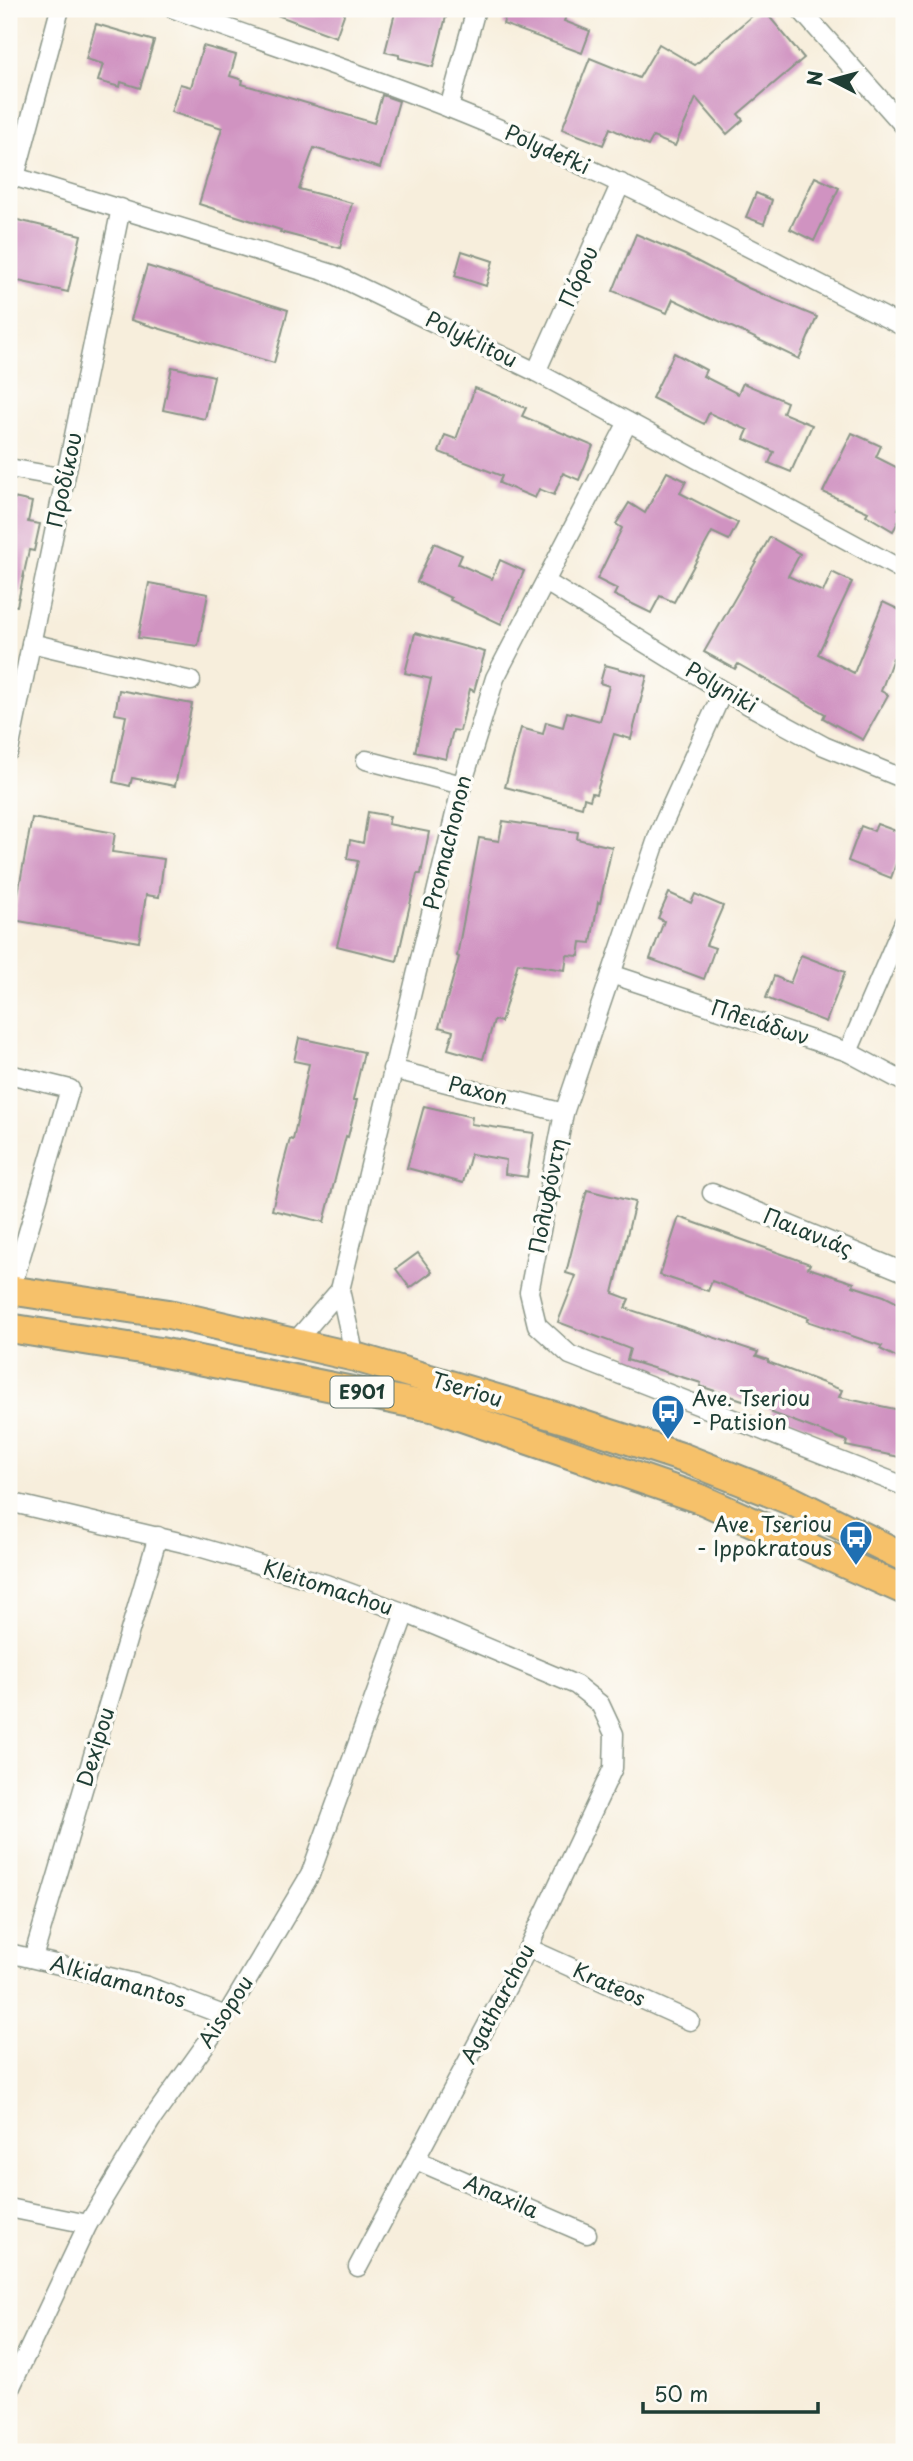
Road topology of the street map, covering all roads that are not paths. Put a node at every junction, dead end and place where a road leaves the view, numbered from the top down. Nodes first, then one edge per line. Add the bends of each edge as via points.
1 (60, 9) edge
2 (174, 9) edge
3 (476, 9) edge
4 (800, 9) edge
5 (449, 108) junction
6 (904, 126) edge
7 (12, 176) edge
8 (621, 183) junction
9 (121, 208) junction
10 (904, 327) edge
11 (536, 372) junction
12 (628, 422) junction
13 (9, 468) edge
14 (65, 478) junction
15 (904, 571) edge
16 (547, 582) junction
17 (31, 643) junction
18 (191, 681) dead end
19 (723, 691) junction
20 (9, 751) edge
21 (366, 760) dead end
22 (904, 779) edge
23 (462, 785) junction
24 (904, 922) edge
25 (611, 974) junction
26 (848, 1052) junction
27 (392, 1069) junction
28 (9, 1073) edge
29 (904, 1082) edge
30 (564, 1113) junction
31 (712, 1193) dead end
32 (904, 1272) edge
33 (10, 1290) edge
34 (340, 1290) junction
35 (9, 1328) edge
36 (294, 1343) junction
37 (355, 1357) junction
38 (904, 1486) edge
39 (9, 1502) edge
40 (158, 1536) junction
41 (904, 1557) edge
42 (904, 1590) edge
43 (405, 1614) junction
44 (614, 1734) joint
45 (528, 1948) junction
46 (9, 1953) edge
47 (33, 1958) junction
48 (226, 2016) junction
49 (690, 2021) dead end
50 (416, 2160) junction
51 (9, 2208) edge
52 (88, 2224) junction
53 (587, 2234) dead end
54 (358, 2267) dead end
55 (9, 2391) edge

1 - 7 street
2 - 5 street, Polydefki
3 - 5 street
4 - 6 street
5 - 8 street, Polydefki
7 - 9 street, Polyklitou
8 - 10 street, Polydefki
8 - 11 street, Πόρου
9 - 11 street, Polyklitou via 333,274
9 - 14 street, Προδίκου
11 - 12 street, Polyklitou
12 - 15 street, Polyklitou
12 - 16 street, Promachonon
13 - 14 street
14 - 17 street, Προδίκου
16 - 19 street, Polyniki
16 - 23 street, Promachonon via 495,678
17 - 18 street
17 - 20 street, Προδίκου
19 - 22 street, Polyniki via 824,746
19 - 25 street, Πολυφόντη via 659,833
21 - 23 street
23 - 27 street, Promachonon
24 - 26 street
25 - 26 street, Πλειάδων
25 - 30 street, Πολυφόντη
26 - 29 street, Πλειάδων
27 - 30 street, Paxon
27 - 34 street, Promachonon
28 - 33 street via 70,1089
30 - 38 street, Πολυφόντη via 528,1292 537,1325 570,1355
31 - 32 street, Παιανιάς
33 - 36 main road, Tseriou / E901 via 169,1314
34 - 36 street, Promachonon
34 - 37 street, Promachonon
35 - 42 main road, Tseriou / E901 via 160,1352 436,1408 703,1500
36 - 37 main road, Tseriou / E901
37 - 41 main road, Tseriou / E901 via 684,1458 792,1501
39 - 40 street, Kleitomachou
40 - 43 street, Kleitomachou via 326,1584
40 - 47 street, Dexipou
43 - 44 street, Kleitomachou via 576,1685 600,1704
43 - 48 street, Aisopou via 310,1875
44 - 45 street, Agatharchou via 613,1768
45 - 49 street, Krateos
45 - 50 street, Agatharchou
46 - 47 street, Alkidamantos
47 - 48 street, Alkidamantos via 147,1986
48 - 52 street, Aisopou via 150,2122
50 - 53 street, Anaxila
50 - 54 street, Agatharchou
51 - 52 street
52 - 55 street, Aisopou

